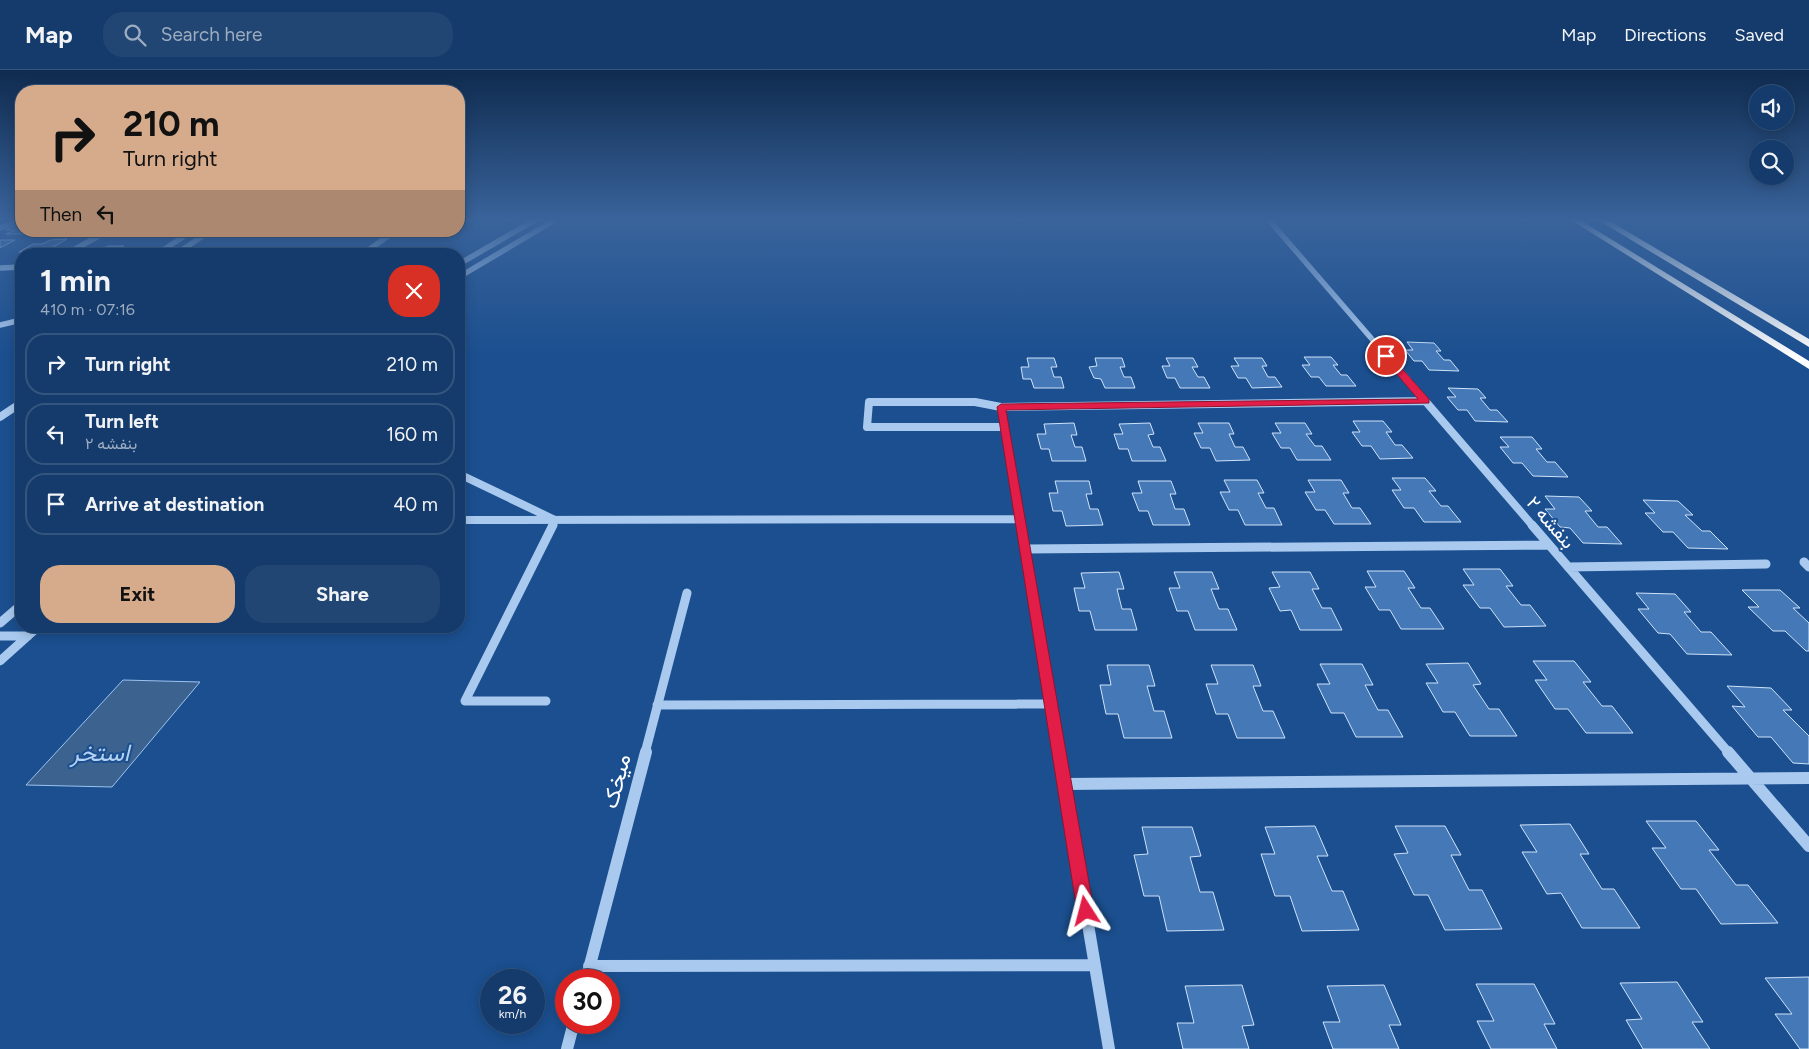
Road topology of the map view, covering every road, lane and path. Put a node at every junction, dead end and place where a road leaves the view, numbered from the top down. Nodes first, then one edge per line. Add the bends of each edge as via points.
1 (478, 266) edge
2 (1308, 266) edge
3 (1648, 266) edge
4 (1678, 266) edge
5 (0, 268) edge
6 (15, 268) edge
7 (465, 273) edge
8 (15, 321) edge
9 (0, 325) edge
10 (1809, 344) edge
11 (1809, 366) edge
12 (1425, 401) junction
13 (15, 407) edge
14 (1001, 407) junction
15 (0, 417) edge
16 (1004, 427) junction
17 (465, 477) edge
18 (1020, 519) junction
19 (465, 520) edge
20 (555, 520) junction
21 (1549, 545) junction
22 (1025, 549) junction
23 (1766, 564) dead end
24 (1568, 567) junction
25 (687, 593) dead end
26 (15, 609) edge
27 (0, 623) edge
28 (31, 633) edge
29 (0, 636) edge
30 (28, 636) junction
31 (0, 661) edge
32 (546, 701) dead end
33 (1051, 704) junction
34 (658, 706) junction
35 (1751, 778) junction
36 (1809, 778) edge
37 (1064, 784) junction
38 (1809, 846) edge
39 (1095, 965) junction
40 (589, 966) junction
41 (588, 969) edge
42 (571, 1034) edge
43 (568, 1049) edge
44 (1109, 1049) edge

1 - 7 street
2 - 12 street, بنفشه ۲
3 - 11 highway
4 - 10 highway
5 - 6 street
8 - 9 street
12 - 14 street
12 - 21 street, بنفشه ۲
13 - 15 street
14 - 16 street
14 - 16 street via 975,402 869,402 867,427
16 - 18 street
17 - 20 street
18 - 20 street
18 - 22 street
19 - 20 street
20 - 32 street via 465,701
21 - 22 street
21 - 24 street, بنفشه ۲
22 - 33 street
23 - 24 street
24 - 35 street, بنفشه ۲
25 - 34 street, میخک
26 - 27 street
28 - 30 street
29 - 30 street
30 - 31 street
33 - 34 street
33 - 37 street
34 - 40 street, میخک
35 - 36 street
35 - 37 street
35 - 38 street, بنفشه ۲
37 - 39 street
39 - 40 street
39 - 44 street
40 - 41 street, میخک
42 - 43 street

